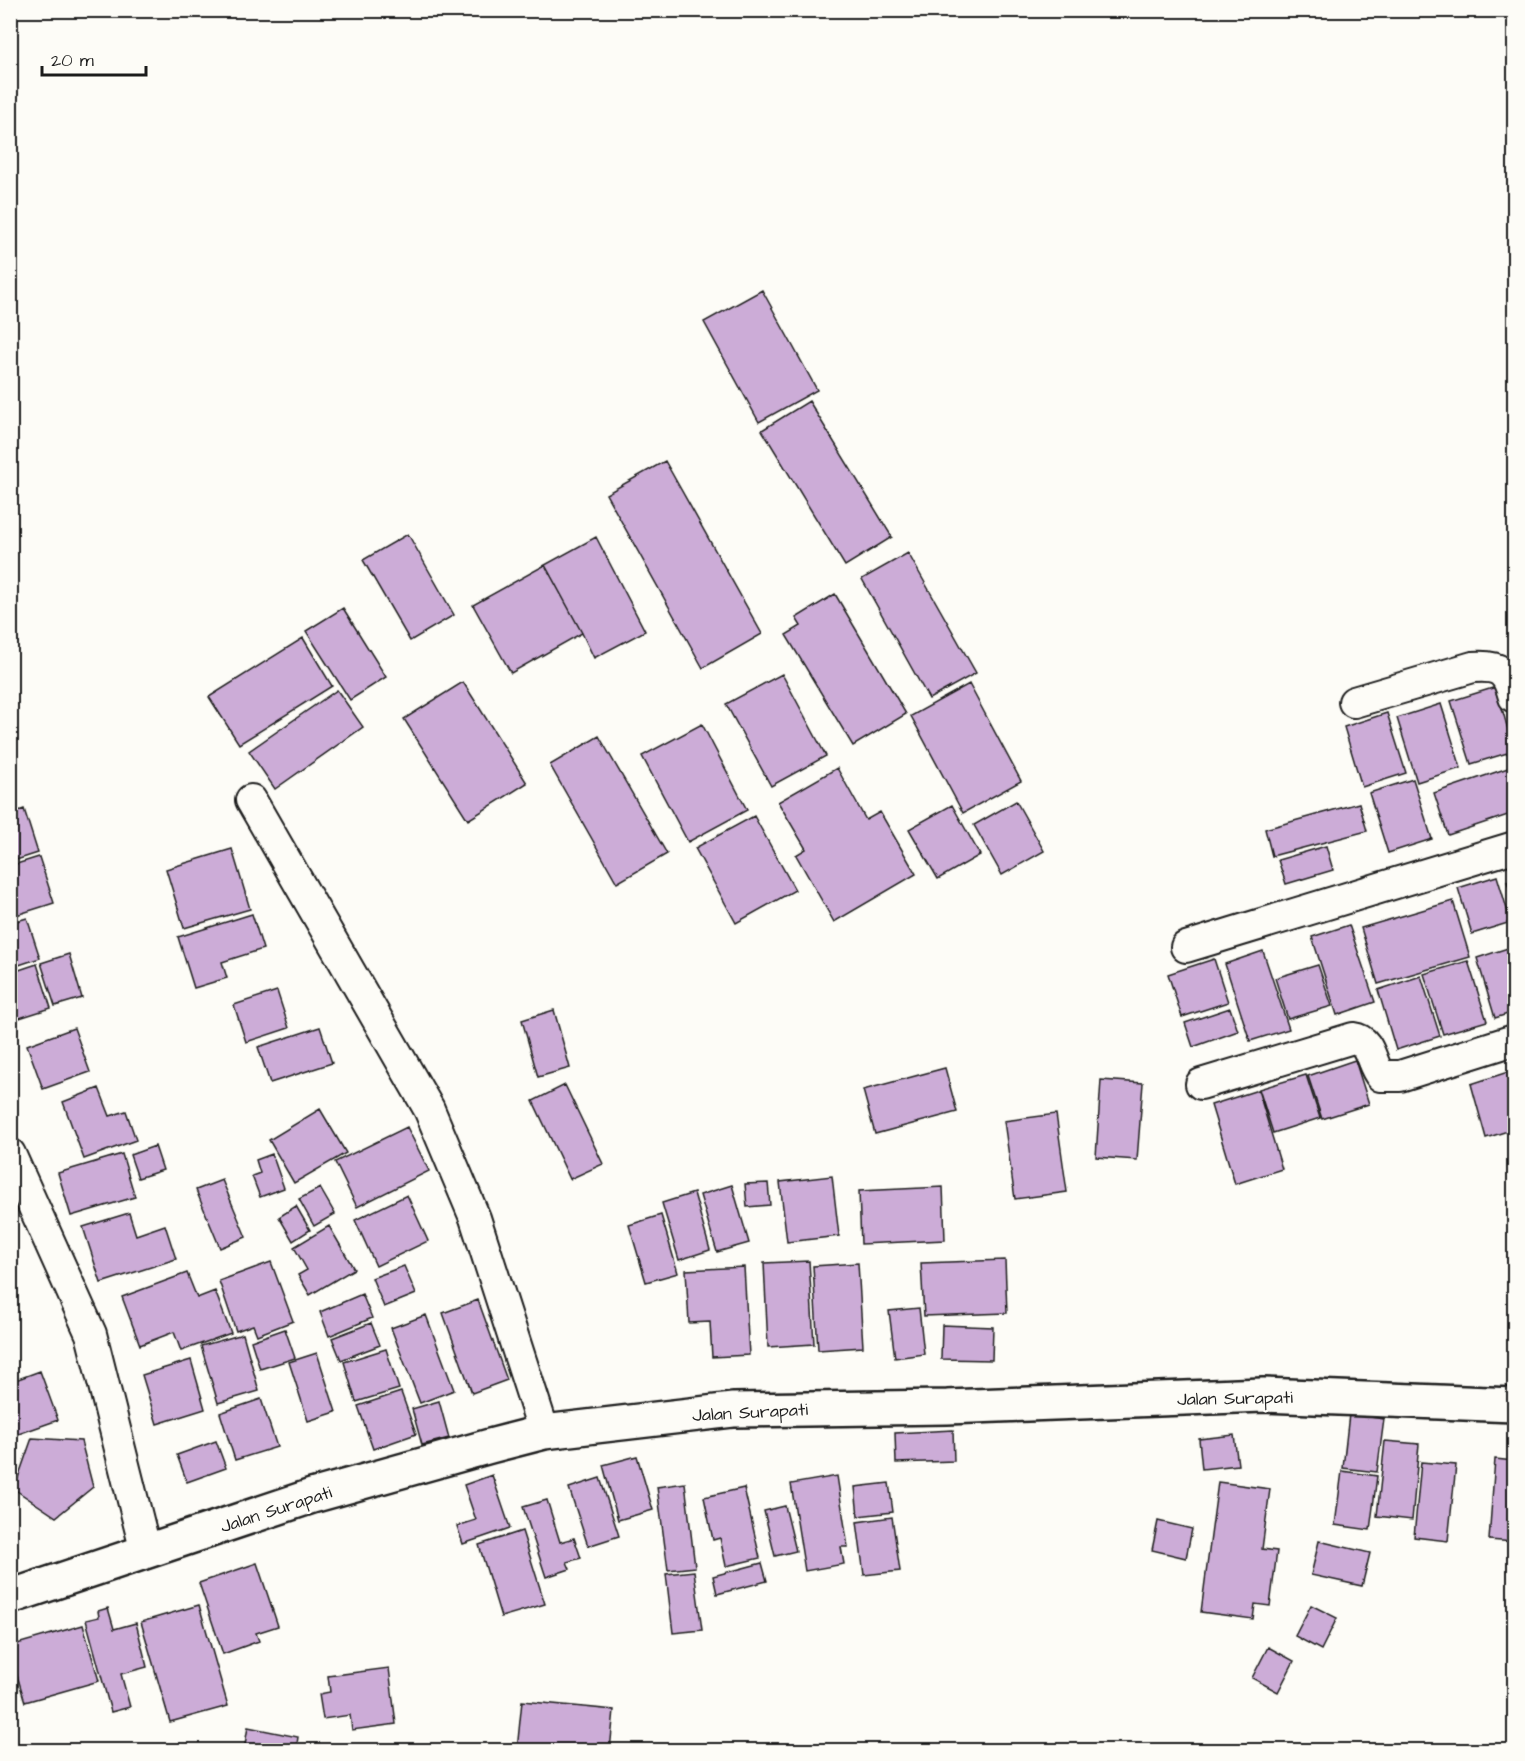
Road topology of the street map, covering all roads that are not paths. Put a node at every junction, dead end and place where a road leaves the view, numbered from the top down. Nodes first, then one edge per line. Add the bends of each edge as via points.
1 (1515, 697) edge
2 (1354, 702) dead end
3 (251, 800) dead end
4 (1515, 847) edge
5 (1186, 947) dead end
6 (1515, 1040) edge
7 (1201, 1084) dead end
8 (10, 1154) edge
9 (1515, 1405) edge
10 (544, 1432) junction
11 (146, 1552) junction
12 (10, 1596) edge

1 - 2 street via 1503,672 1490,666 1473,667
3 - 10 street via 429,1109 475,1218
4 - 5 street
6 - 7 street via 1386,1077 1375,1070 1365,1042 1353,1038
8 - 11 street via 91,1334
9 - 10 street, Jalan Surapati via 1263,1395 947,1407 733,1410
10 - 11 street, Jalan Surapati via 312,1496
11 - 12 street, Jalan Surapati

